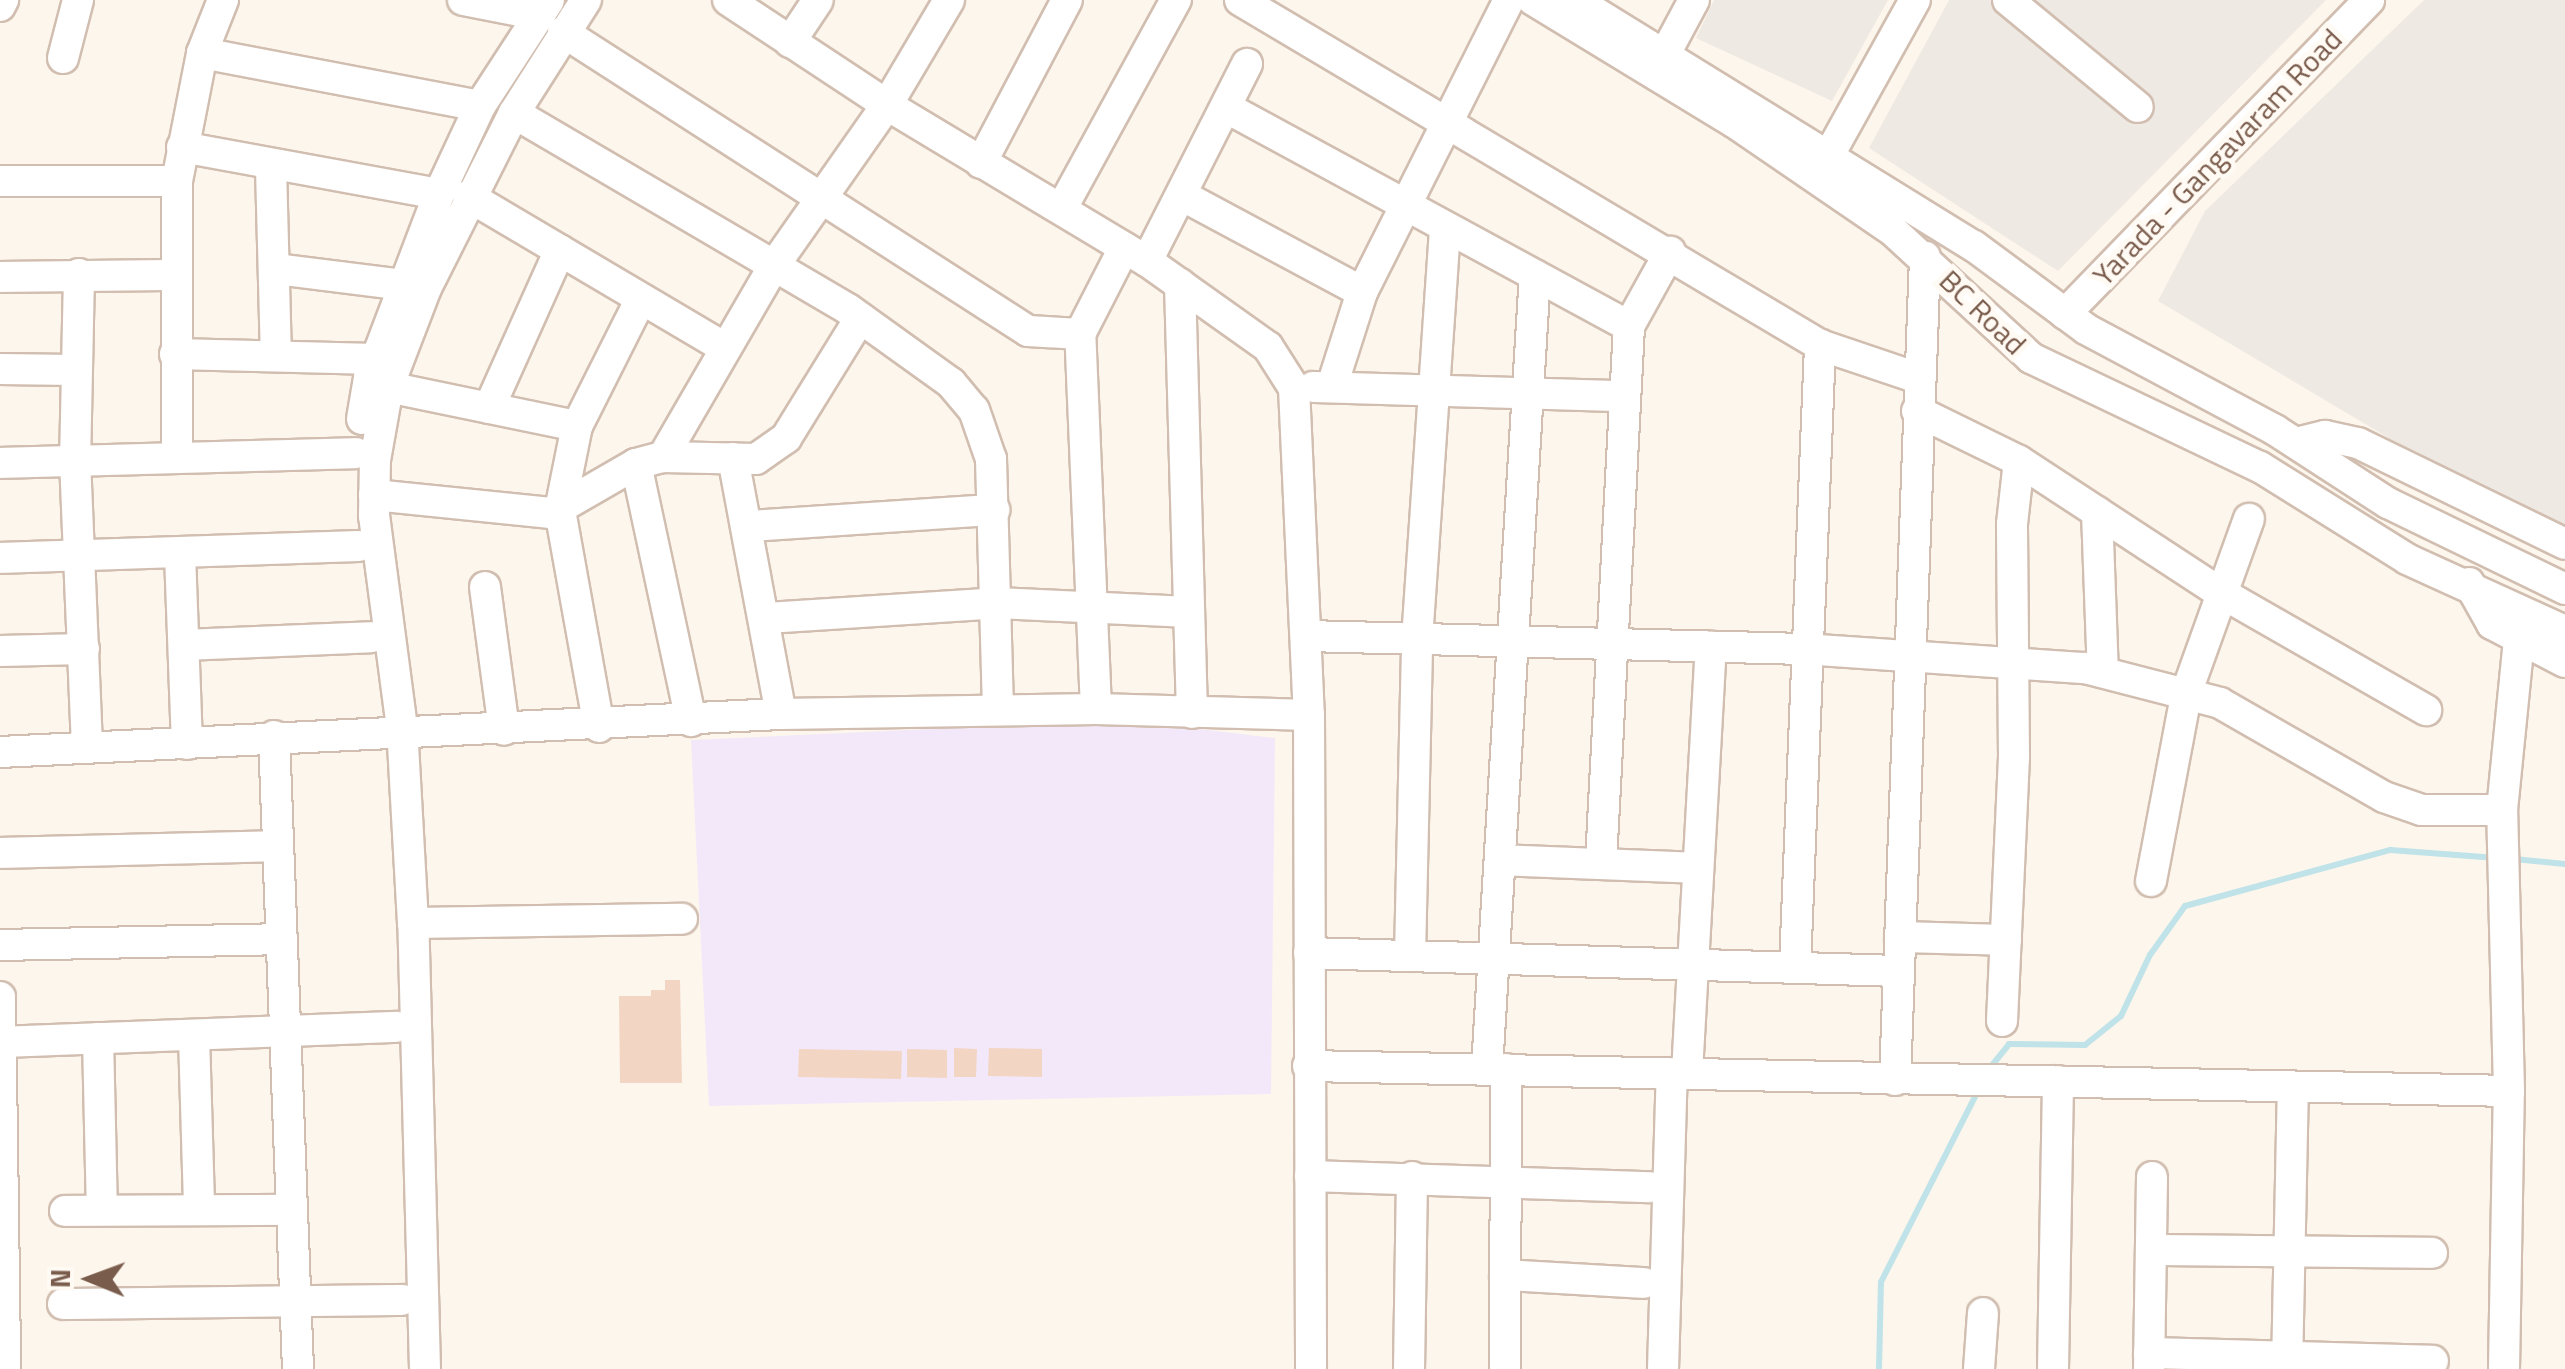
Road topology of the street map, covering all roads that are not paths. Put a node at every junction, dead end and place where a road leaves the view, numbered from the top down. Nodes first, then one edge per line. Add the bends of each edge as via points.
1 (78, 0) edge
2 (463, 0) edge
3 (586, 0) edge
4 (728, 0) edge
5 (818, 0) edge
6 (949, 0) edge
7 (1067, 0) edge
8 (1176, 0) edge
9 (1240, 0) edge
10 (1509, 0) edge
11 (1533, 0) edge
12 (1575, 0) edge
13 (1694, 0) edge
14 (1914, 0) edge
15 (2008, 0) edge
16 (2369, 0) edge
17 (219, 2) edge
18 (550, 16) edge
19 (790, 42) junction
20 (202, 53) junction
21 (1665, 54) junction
22 (63, 58) dead end
23 (1248, 64) dead end
24 (887, 105) junction
25 (480, 106) junction
26 (2138, 107) dead end
27 (1229, 109) junction
28 (514, 112) junction
29 (1446, 121) junction
30 (182, 148) junction
31 (1829, 155) junction
32 (981, 163) junction
33 (272, 168) junction
34 (0, 181) edge
35 (177, 181) junction
36 (453, 195) junction
37 (820, 195) junction
38 (1185, 197) junction
39 (1063, 206) junction
40 (1402, 207) junction
41 (1445, 230) junction
42 (560, 250) junction
43 (1670, 252) junction
44 (1136, 254) junction
45 (1925, 257) junction
46 (276, 268) junction
47 (773, 268) junction
48 (79, 274) junction
49 (1535, 274) junction
50 (174, 275) junction
51 (0, 277) edge
52 (1180, 284) junction
53 (404, 285) junction
54 (1362, 292) junction
55 (640, 301) junction
56 (2067, 316) junction
57 (860, 318) junction
58 (1628, 326) junction
59 (1080, 334) junction
60 (1820, 345) junction
61 (723, 347) junction
62 (2022, 351) junction
63 (276, 353) junction
64 (174, 354) junction
65 (0, 370) edge
66 (76, 370) junction
67 (2056, 372) junction
68 (382, 373) junction
69 (1918, 378) junction
70 (1332, 386) junction
71 (1435, 386) junction
72 (1294, 388) junction
73 (1528, 392) junction
74 (1625, 396) junction
75 (489, 408) junction
76 (1917, 411) junction
77 (577, 426) junction
78 (2296, 444) junction
79 (356, 453) junction
80 (178, 458) junction
81 (733, 458) junction
82 (75, 460) junction
83 (649, 461) junction
84 (2019, 461) junction
85 (0, 463) edge
86 (374, 495) junction
87 (560, 510) junction
88 (994, 510) junction
89 (2097, 512) junction
90 (2249, 520) dead end
91 (750, 526) junction
92 (2462, 540) junction
93 (2565, 544) edge
94 (359, 546) junction
95 (180, 554) junction
96 (77, 557) junction
97 (0, 558) edge
98 (2470, 586) junction
99 (484, 587) dead end
100 (2565, 589) edge
101 (2218, 591) junction
102 (997, 603) junction
103 (1091, 604) junction
104 (1189, 612) junction
105 (767, 618) junction
106 (2565, 631) edge
107 (1307, 636) junction
108 (370, 637) junction
109 (1417, 640) junction
110 (2519, 640) junction
111 (1512, 641) junction
112 (1614, 642) junction
113 (184, 644) junction
114 (84, 648) junction
115 (1710, 648) junction
116 (1804, 649) junction
117 (0, 651) edge
118 (1909, 654) junction
119 (2008, 659) junction
120 (2565, 662) edge
121 (2103, 672) junction
122 (2186, 690) junction
123 (1096, 709) junction
124 (998, 710) junction
125 (2426, 710) dead end
126 (1192, 712) junction
127 (781, 714) junction
128 (1309, 715) junction
129 (691, 722) junction
130 (599, 726) junction
131 (392, 729) junction
132 (504, 730) junction
133 (274, 736) junction
134 (187, 744) junction
135 (87, 748) junction
136 (0, 752) edge
137 (2503, 825) junction
138 (278, 846) junction
139 (0, 853) edge
140 (1500, 860) junction
141 (1601, 862) junction
142 (1698, 868) junction
143 (2151, 881) dead end
144 (682, 920) dead end
145 (413, 923) junction
146 (1900, 937) junction
147 (282, 939) junction
148 (2006, 940) junction
149 (0, 945) edge
150 (1309, 953) junction
151 (1410, 956) junction
152 (1495, 956) junction
153 (1692, 962) junction
154 (1795, 966) junction
155 (1899, 971) junction
156 (0, 997) edge
157 (2002, 1020) dead end
158 (397, 1027) junction
159 (287, 1032) junction
160 (194, 1036) junction
161 (98, 1038) junction
162 (1, 1042) edge
163 (1308, 1066) junction
164 (1496, 1068) junction
165 (0, 1069) edge
166 (1679, 1073) junction
167 (1895, 1080) junction
168 (2058, 1080) junction
169 (2293, 1091) junction
170 (2509, 1091) junction
171 (0, 1125) edge
172 (1310, 1176) junction
173 (1412, 1177) junction
174 (2152, 1177) dead end
175 (1502, 1181) junction
176 (1650, 1187) dead end
177 (199, 1209) junction
178 (102, 1210) junction
179 (291, 1210) junction
180 (64, 1212) dead end
181 (2150, 1250) junction
182 (2288, 1252) junction
183 (2432, 1253) dead end
184 (1505, 1275) junction
185 (1644, 1283) dead end
186 (2, 1297) edge
187 (402, 1300) junction
188 (296, 1301) junction
189 (63, 1304) dead end
190 (1984, 1312) dead end
191 (2149, 1361) edge
192 (2433, 1361) dead end
193 (2287, 1364) edge
194 (5, 1369) edge
195 (298, 1369) edge
196 (405, 1369) edge
197 (426, 1369) edge
198 (1311, 1369) edge
199 (1410, 1369) edge
200 (1505, 1369) edge
201 (1663, 1369) edge
202 (1979, 1369) edge
203 (2053, 1369) edge
204 (2504, 1369) edge

1 - 22 street
2 - 18 street
3 - 18 street
4 - 19 street
5 - 19 street
6 - 24 street
7 - 32 street
8 - 39 street
9 - 29 street
10 - 29 street
11 - 45 street, BC Road via 1734,122
12 - 21 street
13 - 21 street
14 - 31 street
15 - 26 street
16 - 56 street, Yarada - Gangavaram Road
17 - 20 street
18 - 25 street
18 - 28 street
18 - 37 street
19 - 24 street
20 - 25 street
20 - 30 street
21 - 31 street
23 - 27 street
24 - 32 street
24 - 37 street
25 - 36 street
27 - 38 street
27 - 40 street
28 - 36 street
28 - 47 street
29 - 40 street
29 - 43 street
30 - 33 street
30 - 35 street
31 - 56 street via 1974,246
32 - 39 street
33 - 36 street
33 - 46 street
34 - 35 street
35 - 50 street
36 - 42 street
36 - 53 street
36 - 68 street
37 - 47 street
37 - 59 street via 1028,332
38 - 44 street
38 - 54 street
39 - 44 street
40 - 41 street
40 - 54 street
41 - 49 street
41 - 71 street
42 - 55 street
42 - 75 street
43 - 58 street
43 - 60 street
44 - 52 street
44 - 59 street
45 - 62 street, BC Road
45 - 69 street
46 - 53 street
46 - 63 street
47 - 57 street
47 - 61 street
48 - 50 street
48 - 51 street
48 - 66 street
49 - 58 street
49 - 73 street
50 - 64 street
52 - 72 street via 1268,347
52 - 104 street
53 - 68 street
54 - 70 street
55 - 61 street
55 - 77 street
56 - 62 street via 2028,326
56 - 67 street via 2075,357
56 - 78 street
57 - 81 street via 774,452
57 - 88 street via 950,383 974,410 987,432
58 - 74 street
59 - 103 street
60 - 69 street
60 - 116 street
61 - 83 street
62 - 67 street, BC Road
63 - 64 street
63 - 68 street
64 - 80 street
65 - 66 street
66 - 82 street
67 - 98 street, BC Road via 2260,466 2391,550
68 - 75 street
68 - 79 street
68 - 86 street
69 - 76 street
70 - 71 street
70 - 72 street
71 - 73 street
71 - 109 street
72 - 107 street
73 - 74 street
73 - 111 street
74 - 112 street
75 - 77 street
76 - 84 street
76 - 118 street
77 - 87 street
78 - 92 street
78 - 93 street via 2326,436 2358,443
79 - 80 street
79 - 94 street
80 - 82 street
81 - 83 street
81 - 91 street
82 - 85 street
82 - 96 street
83 - 87 street
83 - 129 street
84 - 89 street
84 - 119 street
86 - 87 street via 525,515
86 - 131 street
87 - 130 street
88 - 91 street
88 - 102 street
89 - 101 street
89 - 121 street
90 - 101 street
91 - 105 street
92 - 98 street
92 - 100 street
94 - 95 street
94 - 108 street
95 - 96 street
95 - 113 street
96 - 97 street
96 - 114 street
98 - 106 street, BC Road
98 - 110 street via 2492,624
99 - 132 street
101 - 122 street
101 - 125 street
102 - 103 street
102 - 105 street
102 - 124 street
103 - 104 street
103 - 123 street
104 - 126 street
105 - 127 street
107 - 109 street
107 - 128 street
108 - 113 street
108 - 131 street
109 - 111 street
109 - 151 street
110 - 120 street
110 - 137 street
111 - 112 street
111 - 140 street
112 - 115 street
112 - 141 street
113 - 134 street
114 - 117 street
114 - 135 street
115 - 116 street
115 - 142 street
116 - 118 street
116 - 154 street
118 - 119 street
118 - 146 street
119 - 121 street
119 - 148 street via 2014,757
121 - 122 street
122 - 137 street via 2384,798
122 - 143 street
123 - 124 street
123 - 126 street
124 - 127 street
126 - 128 street
127 - 129 street
128 - 150 street
129 - 130 street
130 - 132 street
131 - 132 street
131 - 133 street
131 - 145 street
131 - 158 street
133 - 134 street
133 - 138 street
134 - 135 street
135 - 136 street
137 - 170 street
138 - 139 street
138 - 147 street
140 - 141 street
140 - 152 street
141 - 142 street
142 - 153 street
144 - 145 street
145 - 197 street
146 - 148 street
146 - 155 street
147 - 149 street
147 - 159 street
148 - 157 street
150 - 151 street
150 - 163 street
151 - 152 street
152 - 153 street
152 - 164 street
153 - 154 street
153 - 166 street
154 - 155 street
155 - 167 street
156 - 162 street
158 - 159 street
158 - 187 street
159 - 160 street
159 - 179 street
160 - 161 street
160 - 177 street
161 - 162 street
161 - 178 street
162 - 165 street
163 - 164 street
163 - 172 street
164 - 166 street
164 - 175 street
165 - 171 street
166 - 167 street
166 - 201 street
167 - 168 street
168 - 169 street
168 - 203 street
169 - 170 street
169 - 182 street
170 - 204 street
171 - 186 street
172 - 173 street
172 - 198 street
173 - 175 street
173 - 199 street
174 - 181 street
175 - 176 street
175 - 184 street
177 - 178 street
177 - 179 street
178 - 180 street
179 - 188 street
181 - 182 street
181 - 191 street
182 - 183 street
182 - 193 street
184 - 185 street
184 - 200 street
186 - 194 street
187 - 188 street
187 - 196 street
188 - 189 street
188 - 195 street
190 - 202 street
191 - 193 street
192 - 193 street

